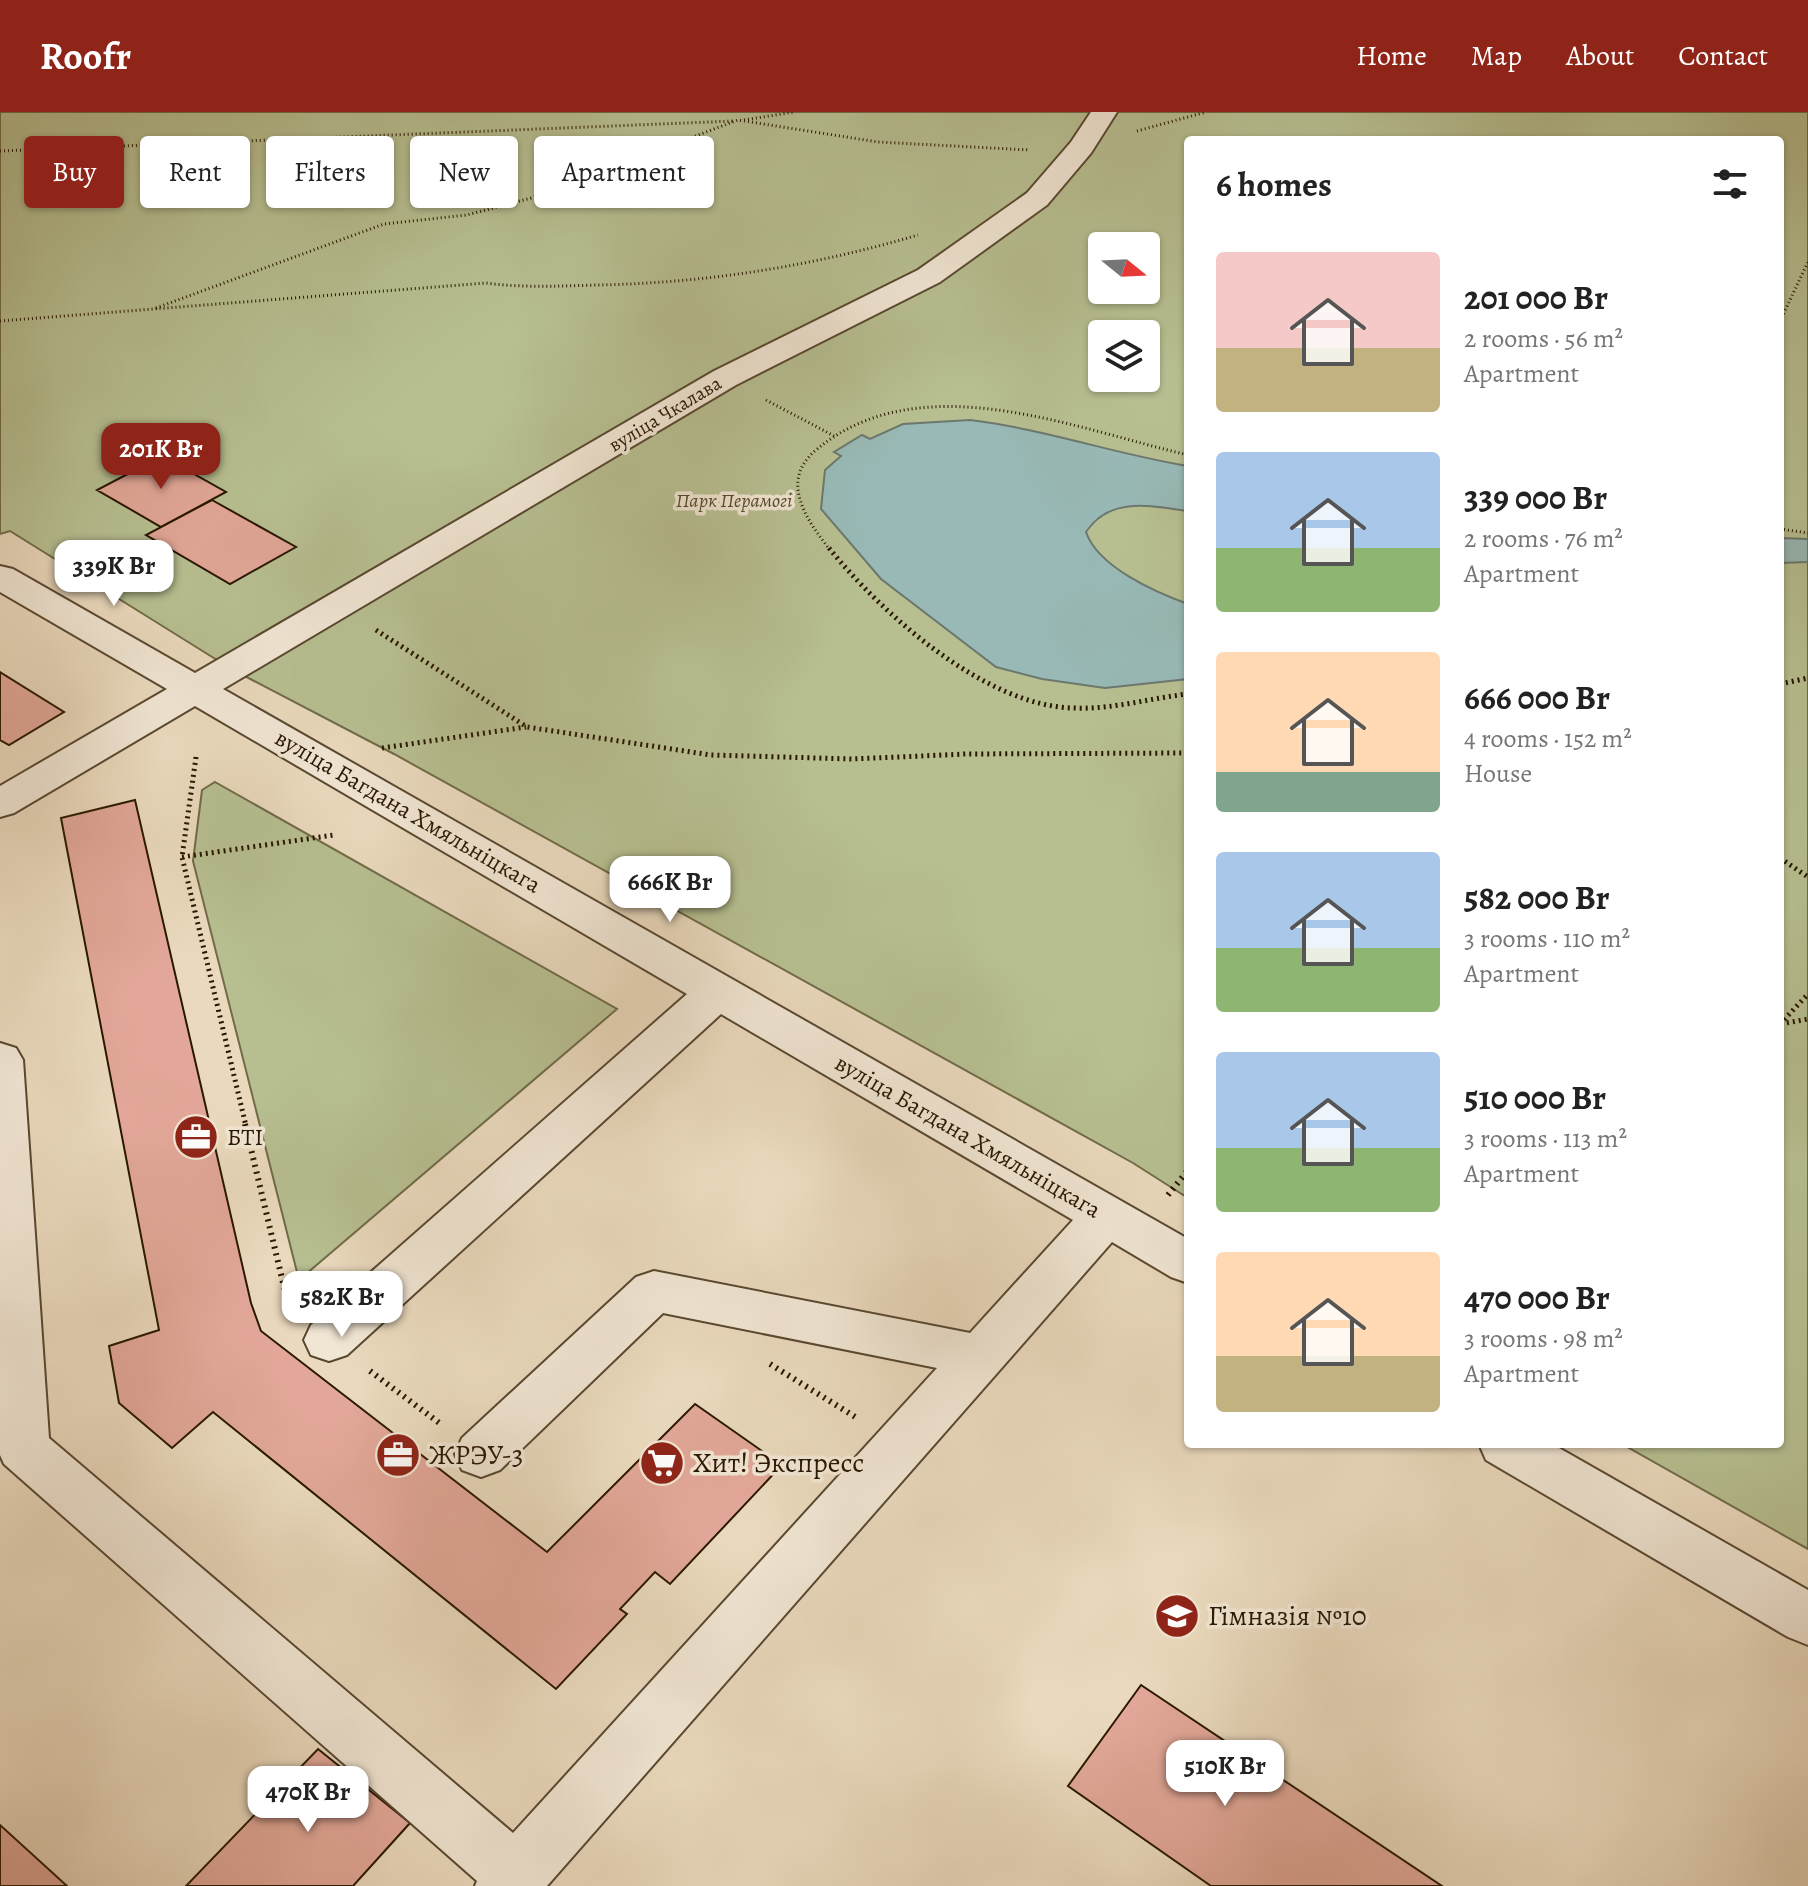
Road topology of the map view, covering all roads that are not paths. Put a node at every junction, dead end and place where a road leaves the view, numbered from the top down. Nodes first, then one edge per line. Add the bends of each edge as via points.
1 (1104, 112) edge
2 (0, 577) edge
3 (199, 690) junction
4 (1, 802) edge
5 (719, 991) junction
6 (0, 1060) edge
7 (1106, 1216) junction
8 (1184, 1261) edge
9 (329, 1340) road end
10 (981, 1356) junction
11 (1512, 1448) edge
12 (481, 1454) road end
13 (1808, 1619) edge
14 (511, 1880) edge

1 - 3 street, вуліца Чкалава via 1037,199 929,276 725,378
2 - 3 street, вуліца Багдана Хмяльніцкага
3 - 4 street, вуліца Чкалава
3 - 5 street, вуліца Багдана Хмяльніцкага
5 - 7 street, вуліца Багдана Хмяльніцкага
5 - 9 street
6 - 14 street via 23,1448
7 - 8 street, вуліца Багдана Хмяльніцкага
7 - 10 street
10 - 12 street via 654,1291
10 - 14 street
11 - 13 street

